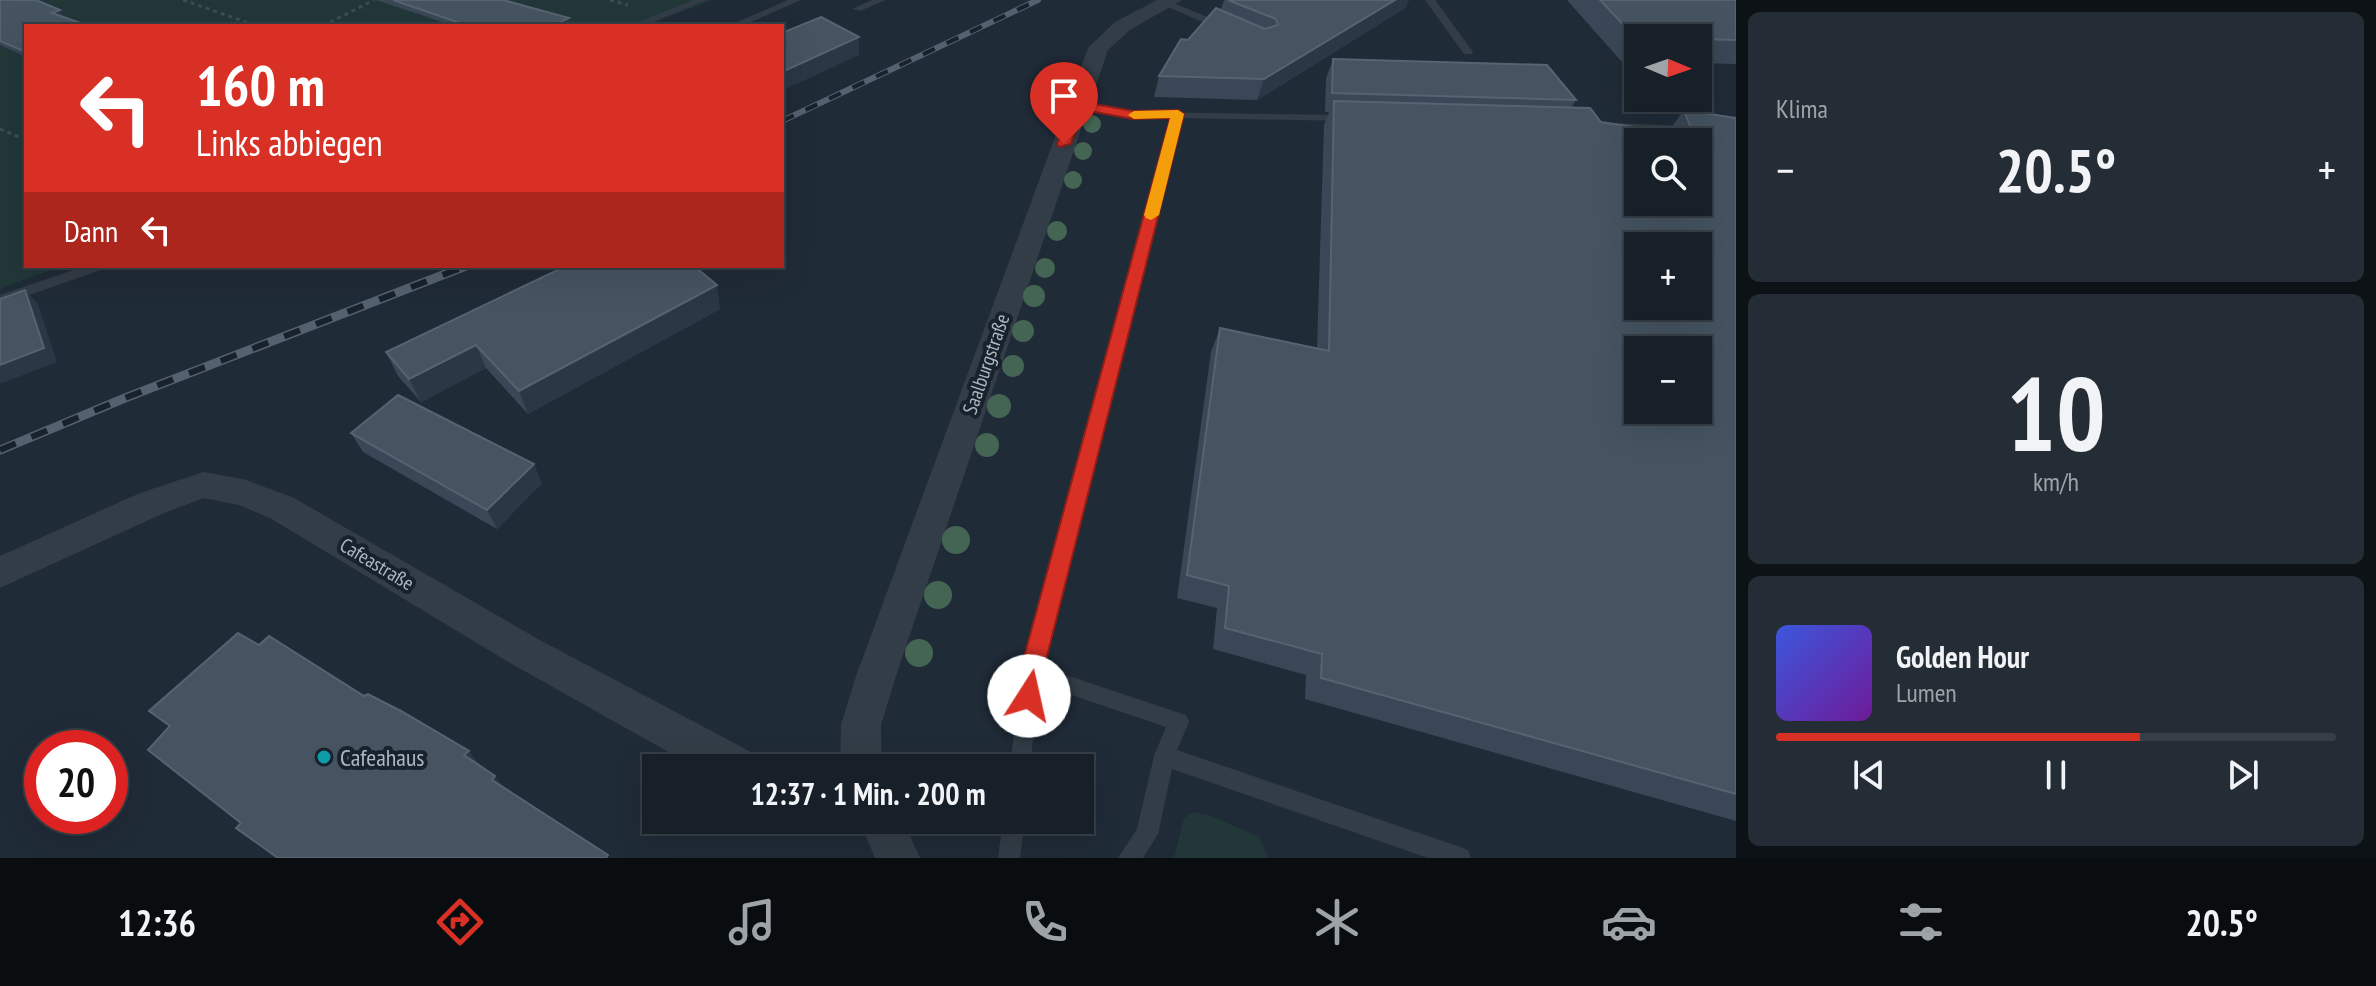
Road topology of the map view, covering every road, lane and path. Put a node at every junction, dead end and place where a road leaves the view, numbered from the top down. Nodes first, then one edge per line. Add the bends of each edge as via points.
1 (183, 0) edge
2 (374, 0) edge
3 (702, 0) edge
4 (796, 0) edge
5 (881, 0) edge
6 (1430, 0) edge
7 (1169, 2) edge
8 (857, 9) dead end
9 (251, 24) edge
10 (327, 24) edge
11 (639, 24) edge
12 (738, 24) edge
13 (1238, 33) edge
14 (1468, 52) dead end
15 (1078, 105) junction
16 (1178, 114) junction
17 (1353, 119) edge
18 (1592, 126) edge
19 (1667, 128) edge
20 (0, 129) edge
21 (24, 139) edge
22 (93, 268) edge
23 (0, 300) edge
24 (0, 573) edge
25 (1031, 672) junction
26 (712, 754) edge
27 (861, 754) edge
28 (1022, 754) edge
29 (1164, 756) junction
30 (887, 834) edge
31 (1012, 834) edge
32 (898, 858) edge
33 (1009, 858) edge
34 (1129, 858) edge
35 (1460, 858) edge

1 - 9 path
2 - 10 path
3 - 11 lane
4 - 12 lane
5 - 8 lane
6 - 14 lane
7 - 13 lane
7 - 15 street, Saalburgstraße via 1108,35 1098,48
15 - 16 lane via 1133,115
15 - 27 street, Saalburgstraße via 876,676 861,725
16 - 17 lane
16 - 25 lane
18 - 19 lane
20 - 21 path
22 - 23 lane
24 - 26 street, Cafeastraße via 203,485 243,492 282,508 524,651
25 - 28 lane
25 - 29 lane via 1179,722
29 - 34 lane via 1147,834
29 - 35 lane
30 - 32 street
31 - 33 lane

